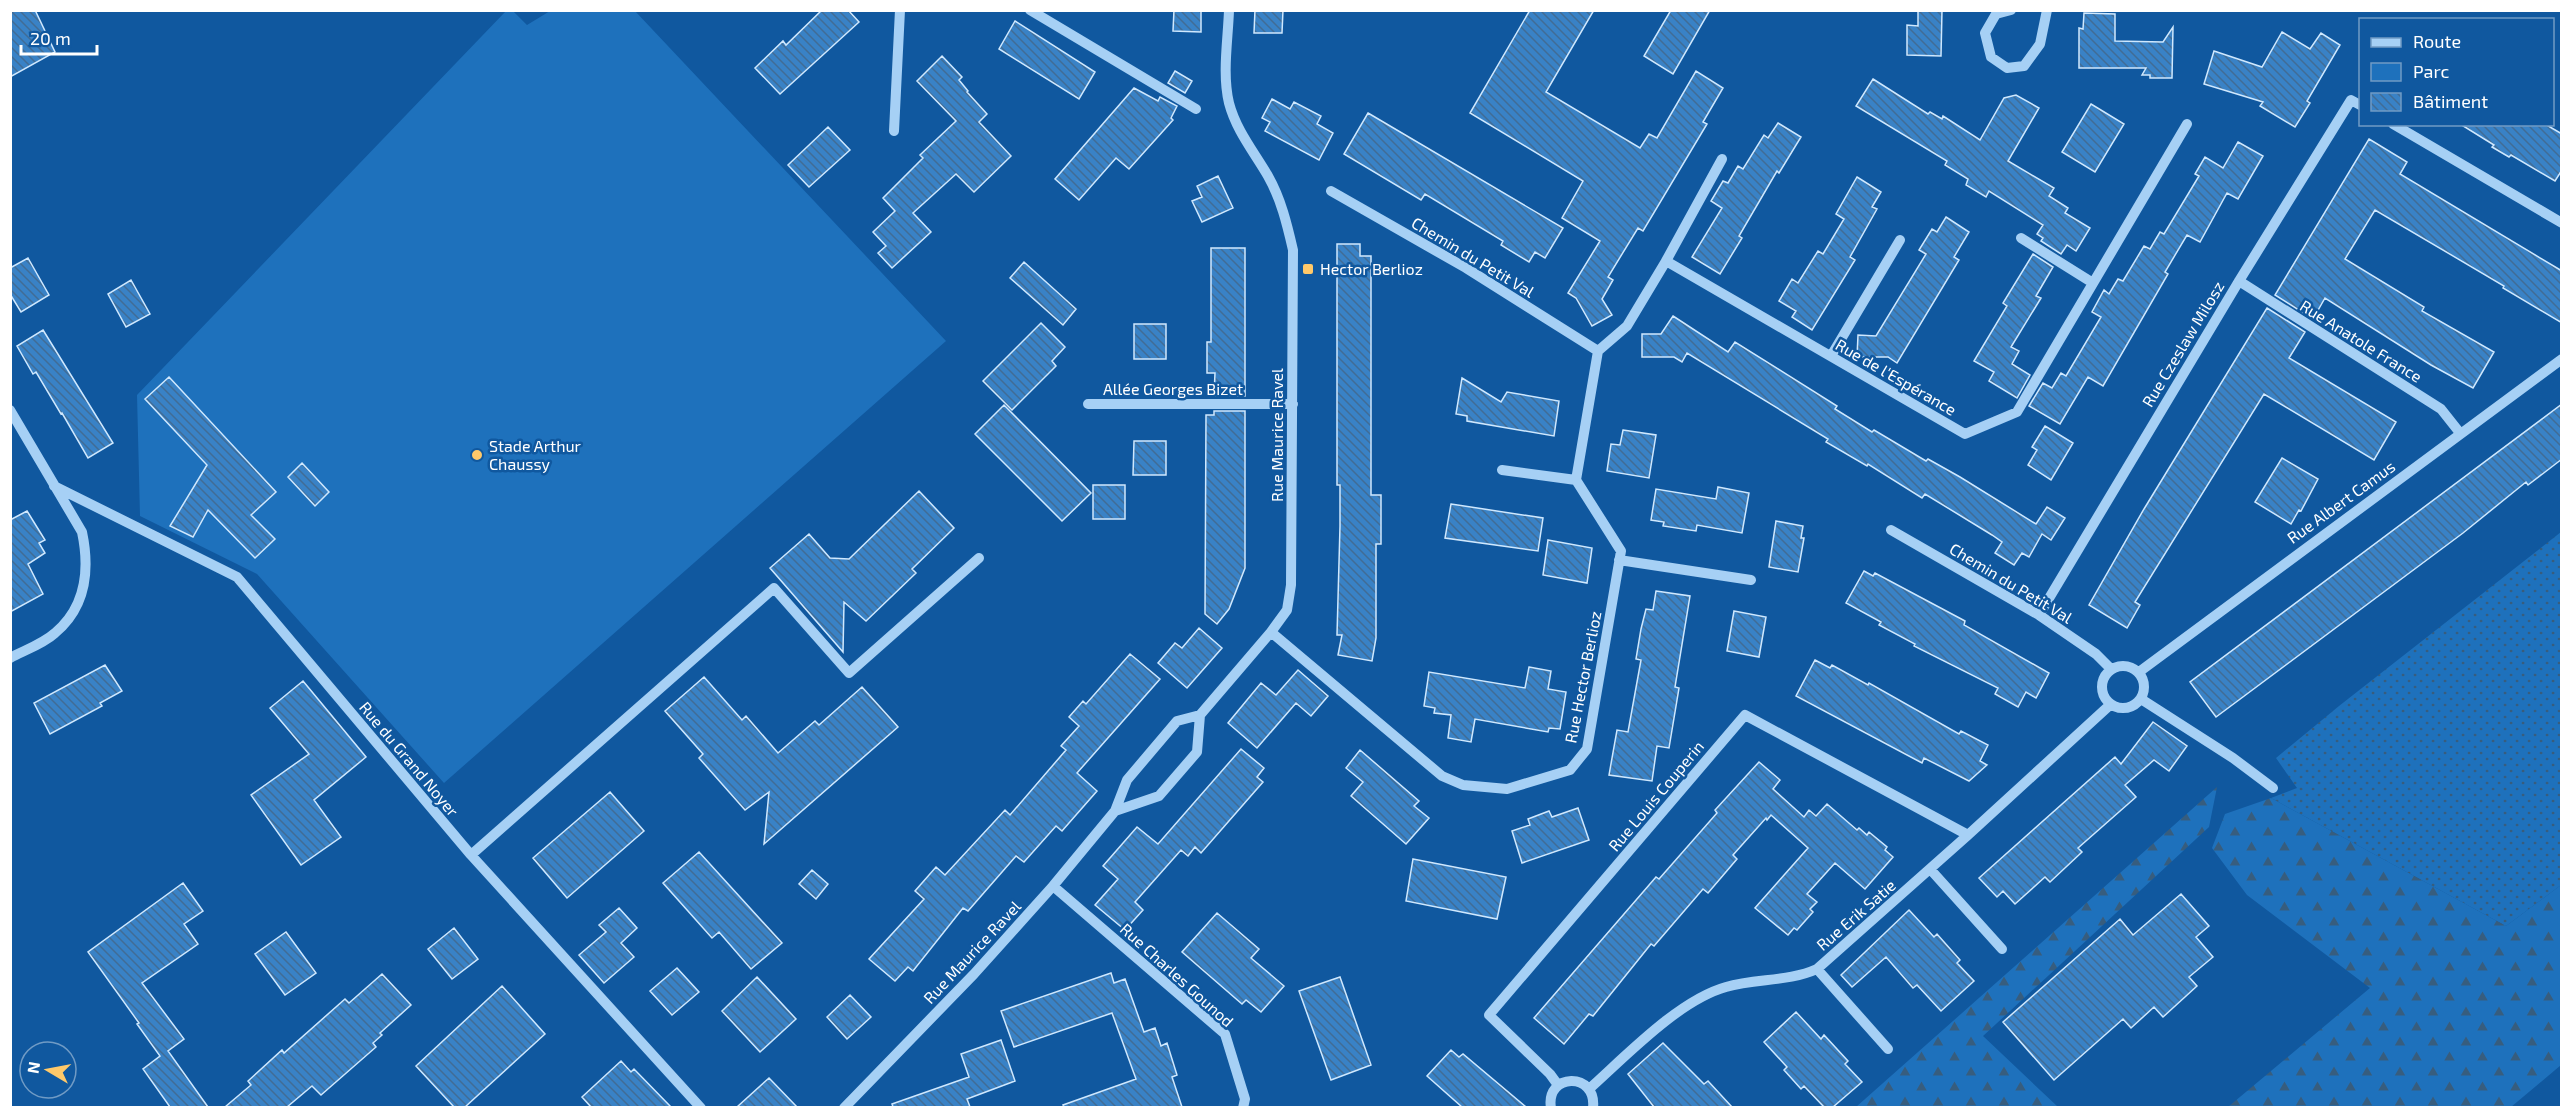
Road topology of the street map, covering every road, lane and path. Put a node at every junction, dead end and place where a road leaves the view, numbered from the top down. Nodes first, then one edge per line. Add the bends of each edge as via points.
1 (900, 10) edge
2 (1030, 10) edge
3 (1229, 10) edge
4 (2011, 10) edge
5 (2044, 11) edge
6 (2359, 104) edge
7 (1196, 109) dead end
8 (2187, 124) dead end
9 (2396, 126) edge
10 (894, 131) dead end
11 (1722, 159) dead end
12 (1331, 191) dead end
13 (2562, 223) edge
14 (2021, 238) dead end
15 (1900, 240) dead end
16 (1666, 261) junction
17 (2239, 281) junction
18 (2093, 283) junction
19 (1598, 351) junction
20 (1831, 357) junction
21 (2562, 358) edge
22 (1088, 404) dead end
23 (1293, 404) junction
24 (10, 410) edge
25 (2460, 433) junction
26 (1502, 470) dead end
27 (1576, 480) junction
28 (54, 486) junction
29 (1891, 530) dead end
30 (979, 558) dead end
31 (1619, 560) junction
32 (1751, 580) dead end
33 (2039, 615) junction
34 (1271, 632) junction
35 (10, 658) edge
36 (2111, 669) junction
37 (2139, 672) junction
38 (2141, 699) junction
39 (2111, 704) junction
40 (1200, 715) junction
41 (2273, 788) dead end
42 (1115, 811) junction
43 (1968, 835) junction
44 (471, 855) junction
45 (1930, 869) junction
46 (1053, 886) junction
47 (2002, 949) dead end
48 (1817, 969) junction
49 (1888, 1049) dead end
50 (1558, 1085) junction
51 (1588, 1089) junction
52 (701, 1107) edge
53 (844, 1107) edge
54 (1243, 1107) edge
55 (1551, 1107) edge
56 (1593, 1107) edge

1 - 10 street
2 - 7 street
3 - 23 street, Rue Maurice Ravel via 1229,103 1283,209 1293,250
4 - 5 street via 1996,14 1985,33 1991,57 2007,68 2024,66 2040,44
6 - 17 street, Rue Czeslaw Milosz via 2351,100
8 - 18 street, Rue de l'Espérance
9 - 13 street
11 - 16 street
12 - 19 street, Chemin du Petit Val via 1466,268
14 - 18 street
15 - 20 street
16 - 19 street via 1628,326
16 - 20 street, Rue de l'Espérance
17 - 25 street, Rue Anatole France via 2441,409
17 - 33 street, Rue Czeslaw Milosz
18 - 20 street, Rue de l'Espérance via 2017,412 1965,434
19 - 27 street
21 - 25 street, Rue Albert Camus
22 - 23 street, Allée Georges Bizet
23 - 34 street, Rue Maurice Ravel via 1291,585 1287,610
24 - 28 street
25 - 37 street, Rue Albert Camus
26 - 27 street
27 - 31 street, Rue Hector Berlioz via 1621,551
28 - 35 street via 82,532 87,555 86,582 79,603 54,634
28 - 44 street, Rue du Grand Noyer via 237,577
29 - 33 street, Chemin du Petit Val
30 - 44 street via 849,673 774,588
31 - 32 street
31 - 34 street, Rue Hector Berlioz via 1587,749 1570,770 1507,789 1463,785 1442,776
33 - 36 street, Chemin du Petit Val
34 - 40 street, Rue Maurice Ravel
36 - 37 street via 2128,665
36 - 39 street via 2105,674 2102,689
37 - 38 street via 2145,685
38 - 39 street via 2129,707
38 - 41 street
39 - 43 street, Rue Erik Satie
40 - 42 street, Rue Maurice Ravel via 1177,721 1127,780
40 - 42 street via 1197,752 1159,796
42 - 46 street, Rue Maurice Ravel
43 - 45 street, Rue Erik Satie
43 - 50 street, Rue Louis Couperin via 1745,715 1489,1014
44 - 52 street, Rue du Grand Noyer
45 - 47 street
45 - 48 street, Rue Erik Satie
46 - 53 street, Rue Maurice Ravel via 974,974
46 - 54 street, Rue Charles Gounod via 1225,1034 1245,1099
48 - 49 street
48 - 51 street, Rue Erik Satie via 1801,976 1726,987 1700,998
50 - 51 street via 1577,1081
50 - 55 street via 1551,1096
51 - 56 street

